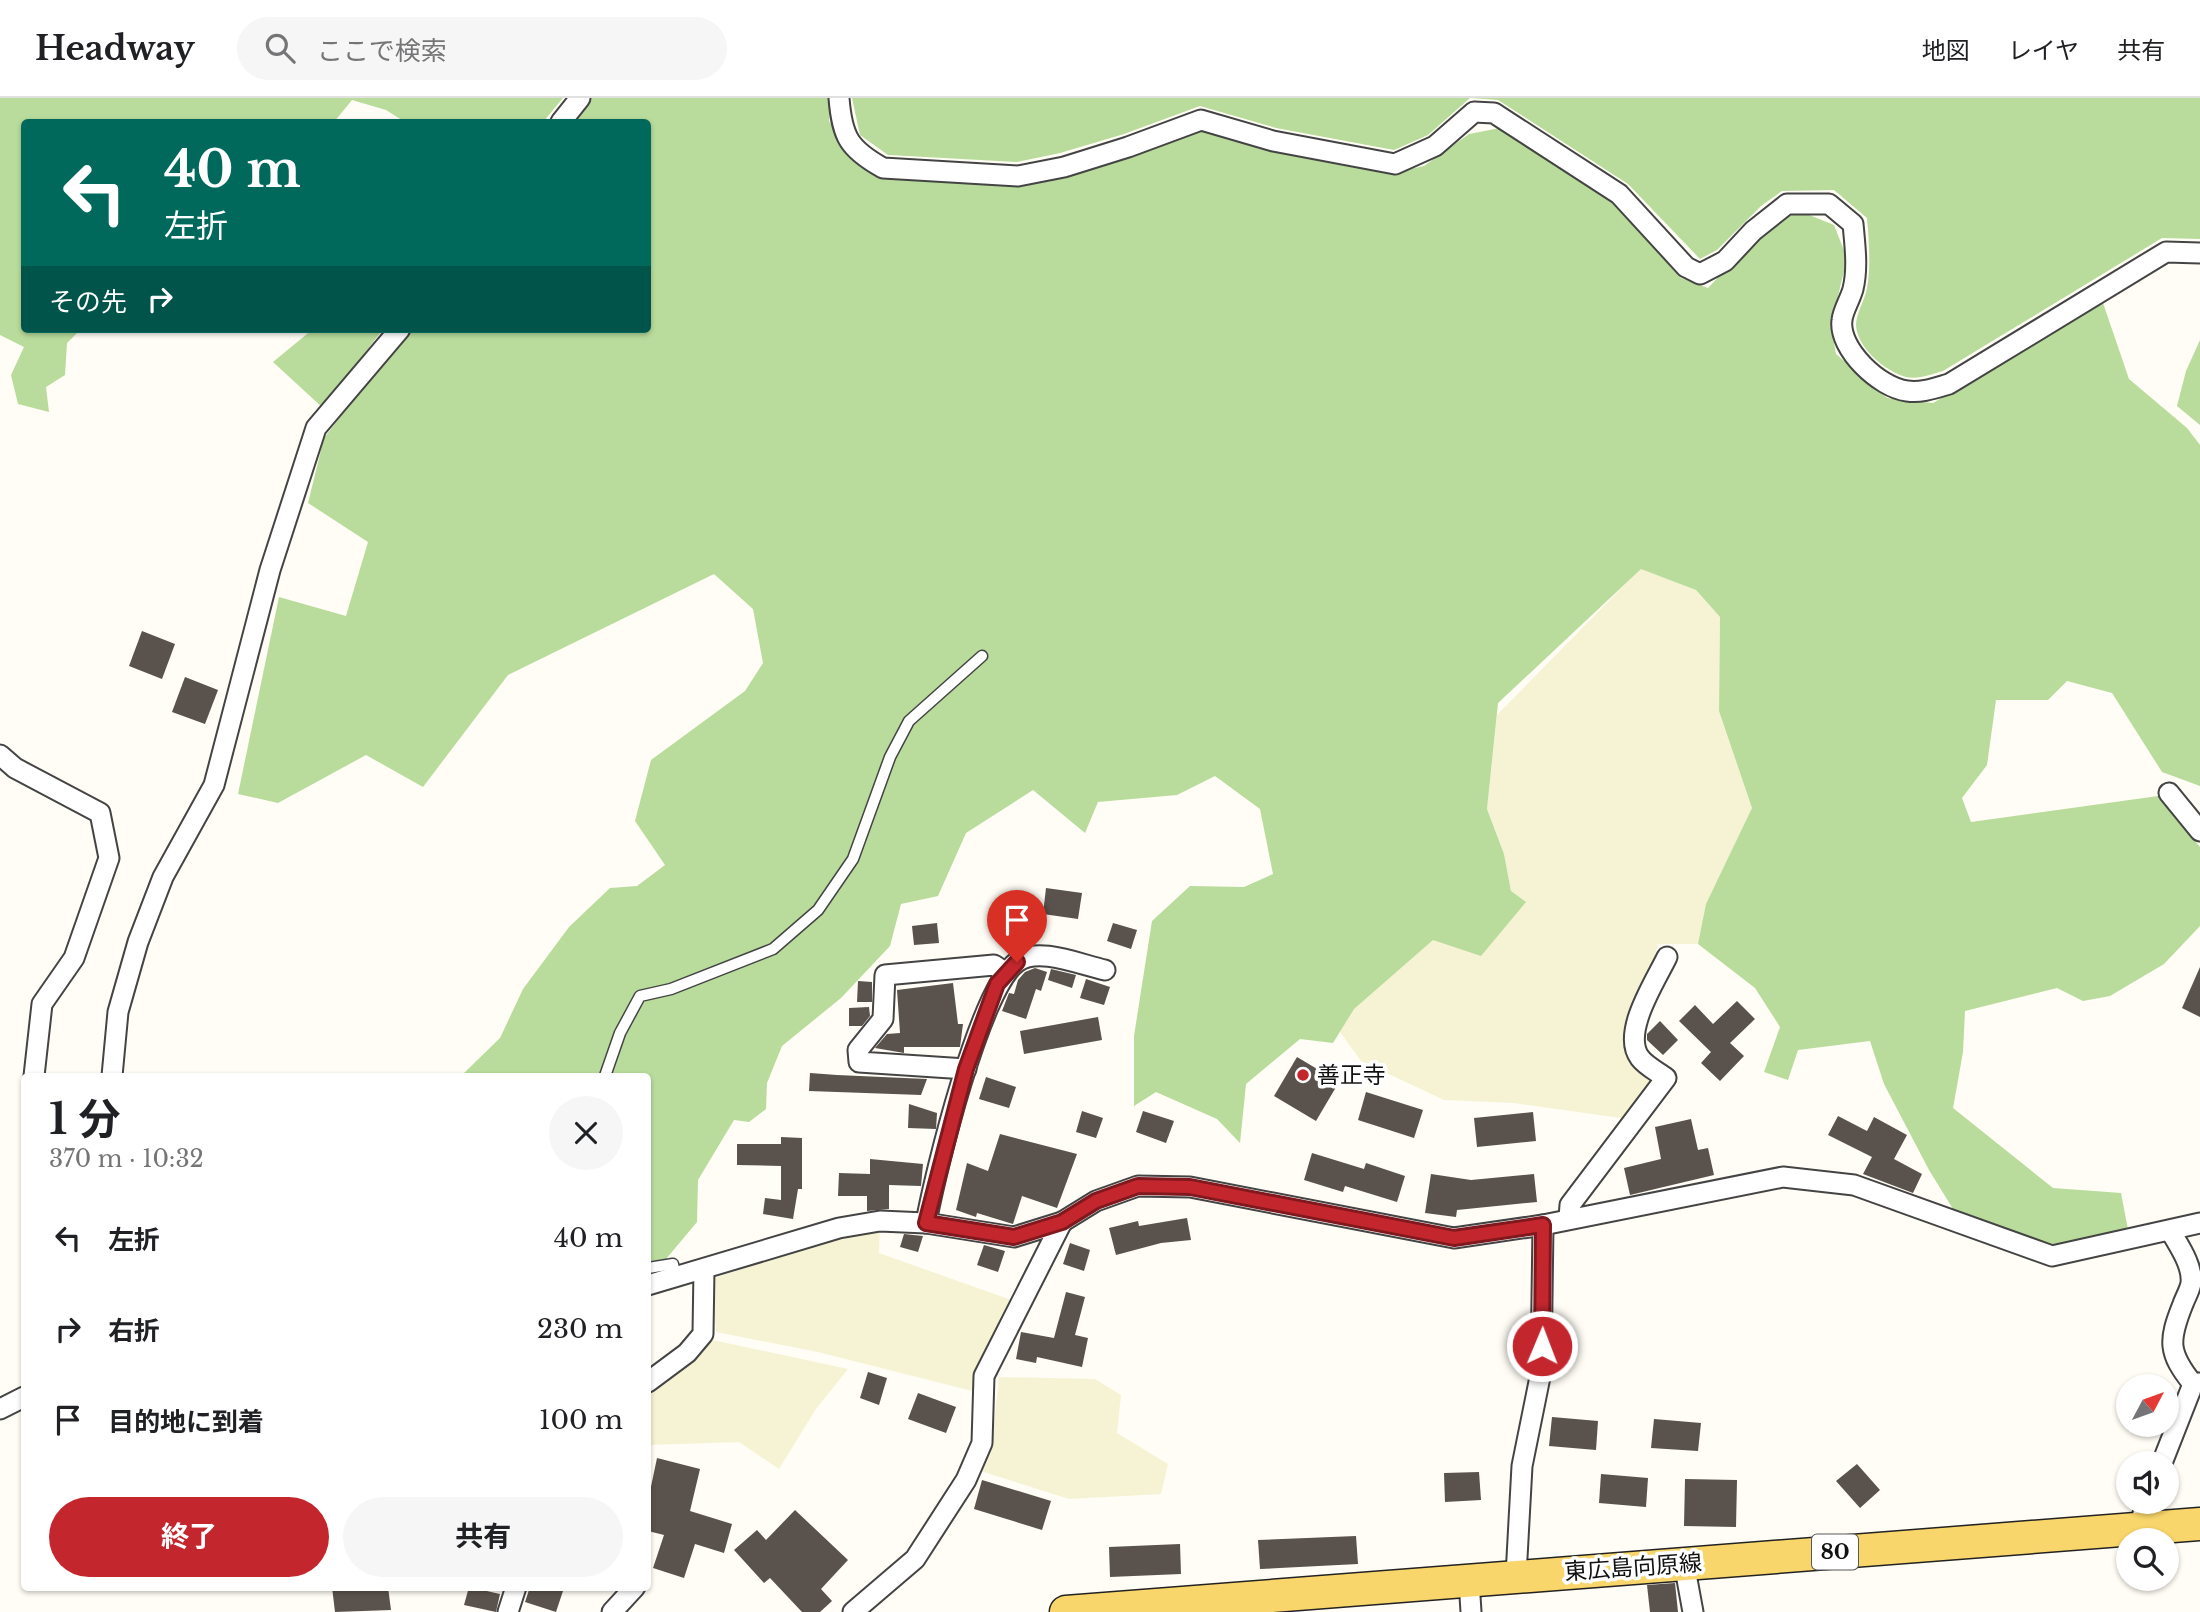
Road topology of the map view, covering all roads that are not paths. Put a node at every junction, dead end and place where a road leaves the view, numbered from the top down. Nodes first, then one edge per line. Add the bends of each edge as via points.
1 (580, 98) edge
2 (839, 98) edge
3 (563, 119) edge
4 (2200, 253) edge
5 (397, 333) edge
6 (982, 656) dead end
7 (0, 755) edge
8 (2169, 793) dead end
9 (2200, 831) edge
10 (1667, 957) dead end
11 (1105, 970) dead end
12 (1006, 974) junction
13 (966, 1069) junction
14 (34, 1073) edge
15 (112, 1073) edge
16 (606, 1073) edge
17 (1569, 1219) junction
18 (1062, 1222) junction
19 (926, 1223) junction
20 (2200, 1223) edge
21 (1543, 1225) junction
22 (2171, 1231) junction
23 (651, 1268) edge
24 (704, 1269) junction
25 (676, 1278) junction
26 (651, 1284) edge
27 (651, 1380) edge
28 (2197, 1383) edge
29 (21, 1399) edge
30 (0, 1409) edge
31 (2167, 1451) edge
32 (2143, 1515) edge
33 (2200, 1524) edge
34 (1684, 1563) junction
35 (1516, 1576) junction
36 (1469, 1580) junction
37 (515, 1591) edge
38 (631, 1591) edge
39 (508, 1612) edge
40 (612, 1612) edge
41 (853, 1612) edge
42 (1066, 1612) edge
43 (1471, 1612) edge
44 (1693, 1612) edge

1 - 3 street
2 - 4 street via 848,142 883,168 1018,176 1102,155 1201,120 1273,141 1395,164 1435,146 1474,112 1494,113 1619,194 1686,267 1700,274 1725,261 1787,204 1829,204 1853,225 1856,264 1841,322 1846,344 1856,360 1903,391 1949,384 2166,252
5 - 15 street via 316,428 270,570 214,785 163,877 138,942 118,1012
6 - 16 lane via 909,722 890,757 853,859 818,910 773,949 671,989 640,996
7 - 14 street via 15,768 100,813 109,858 74,958 43,1004
8 - 9 street
10 - 17 street via 1634,1028 1633,1044 1641,1059 1666,1078 1570,1205
11 - 12 street via 1035,955 1017,962
12 - 13 street via 997,984
12 - 13 street via 994,965 885,975 883,1019 858,1050 859,1062
13 - 19 street
17 - 21 street
17 - 22 street via 1783,1177 1854,1185 2052,1256
18 - 19 street via 1014,1237
18 - 21 street via 1096,1201 1138,1186 1190,1187 1454,1238
18 - 41 street via 984,1376 982,1443 966,1480 915,1559
19 - 24 street via 880,1221 839,1228
20 - 22 street
21 - 35 street via 1541,1372 1522,1466
22 - 28 street via 2188,1264 2191,1283 2171,1348 2178,1365
23 - 25 lane via 673,1264
24 - 25 street
24 - 27 street via 703,1334 687,1353
25 - 26 street
28 - 31 street
29 - 30 street
32 - 33 main road, 東広島向原線 / 80
32 - 34 main road, 東広島向原線 / 80
34 - 35 main road, 東広島向原線 / 80
34 - 44 street
35 - 36 main road, 東広島向原線 / 80
36 - 42 main road, 東広島向原線 / 80
36 - 43 street
37 - 39 street
38 - 40 street

